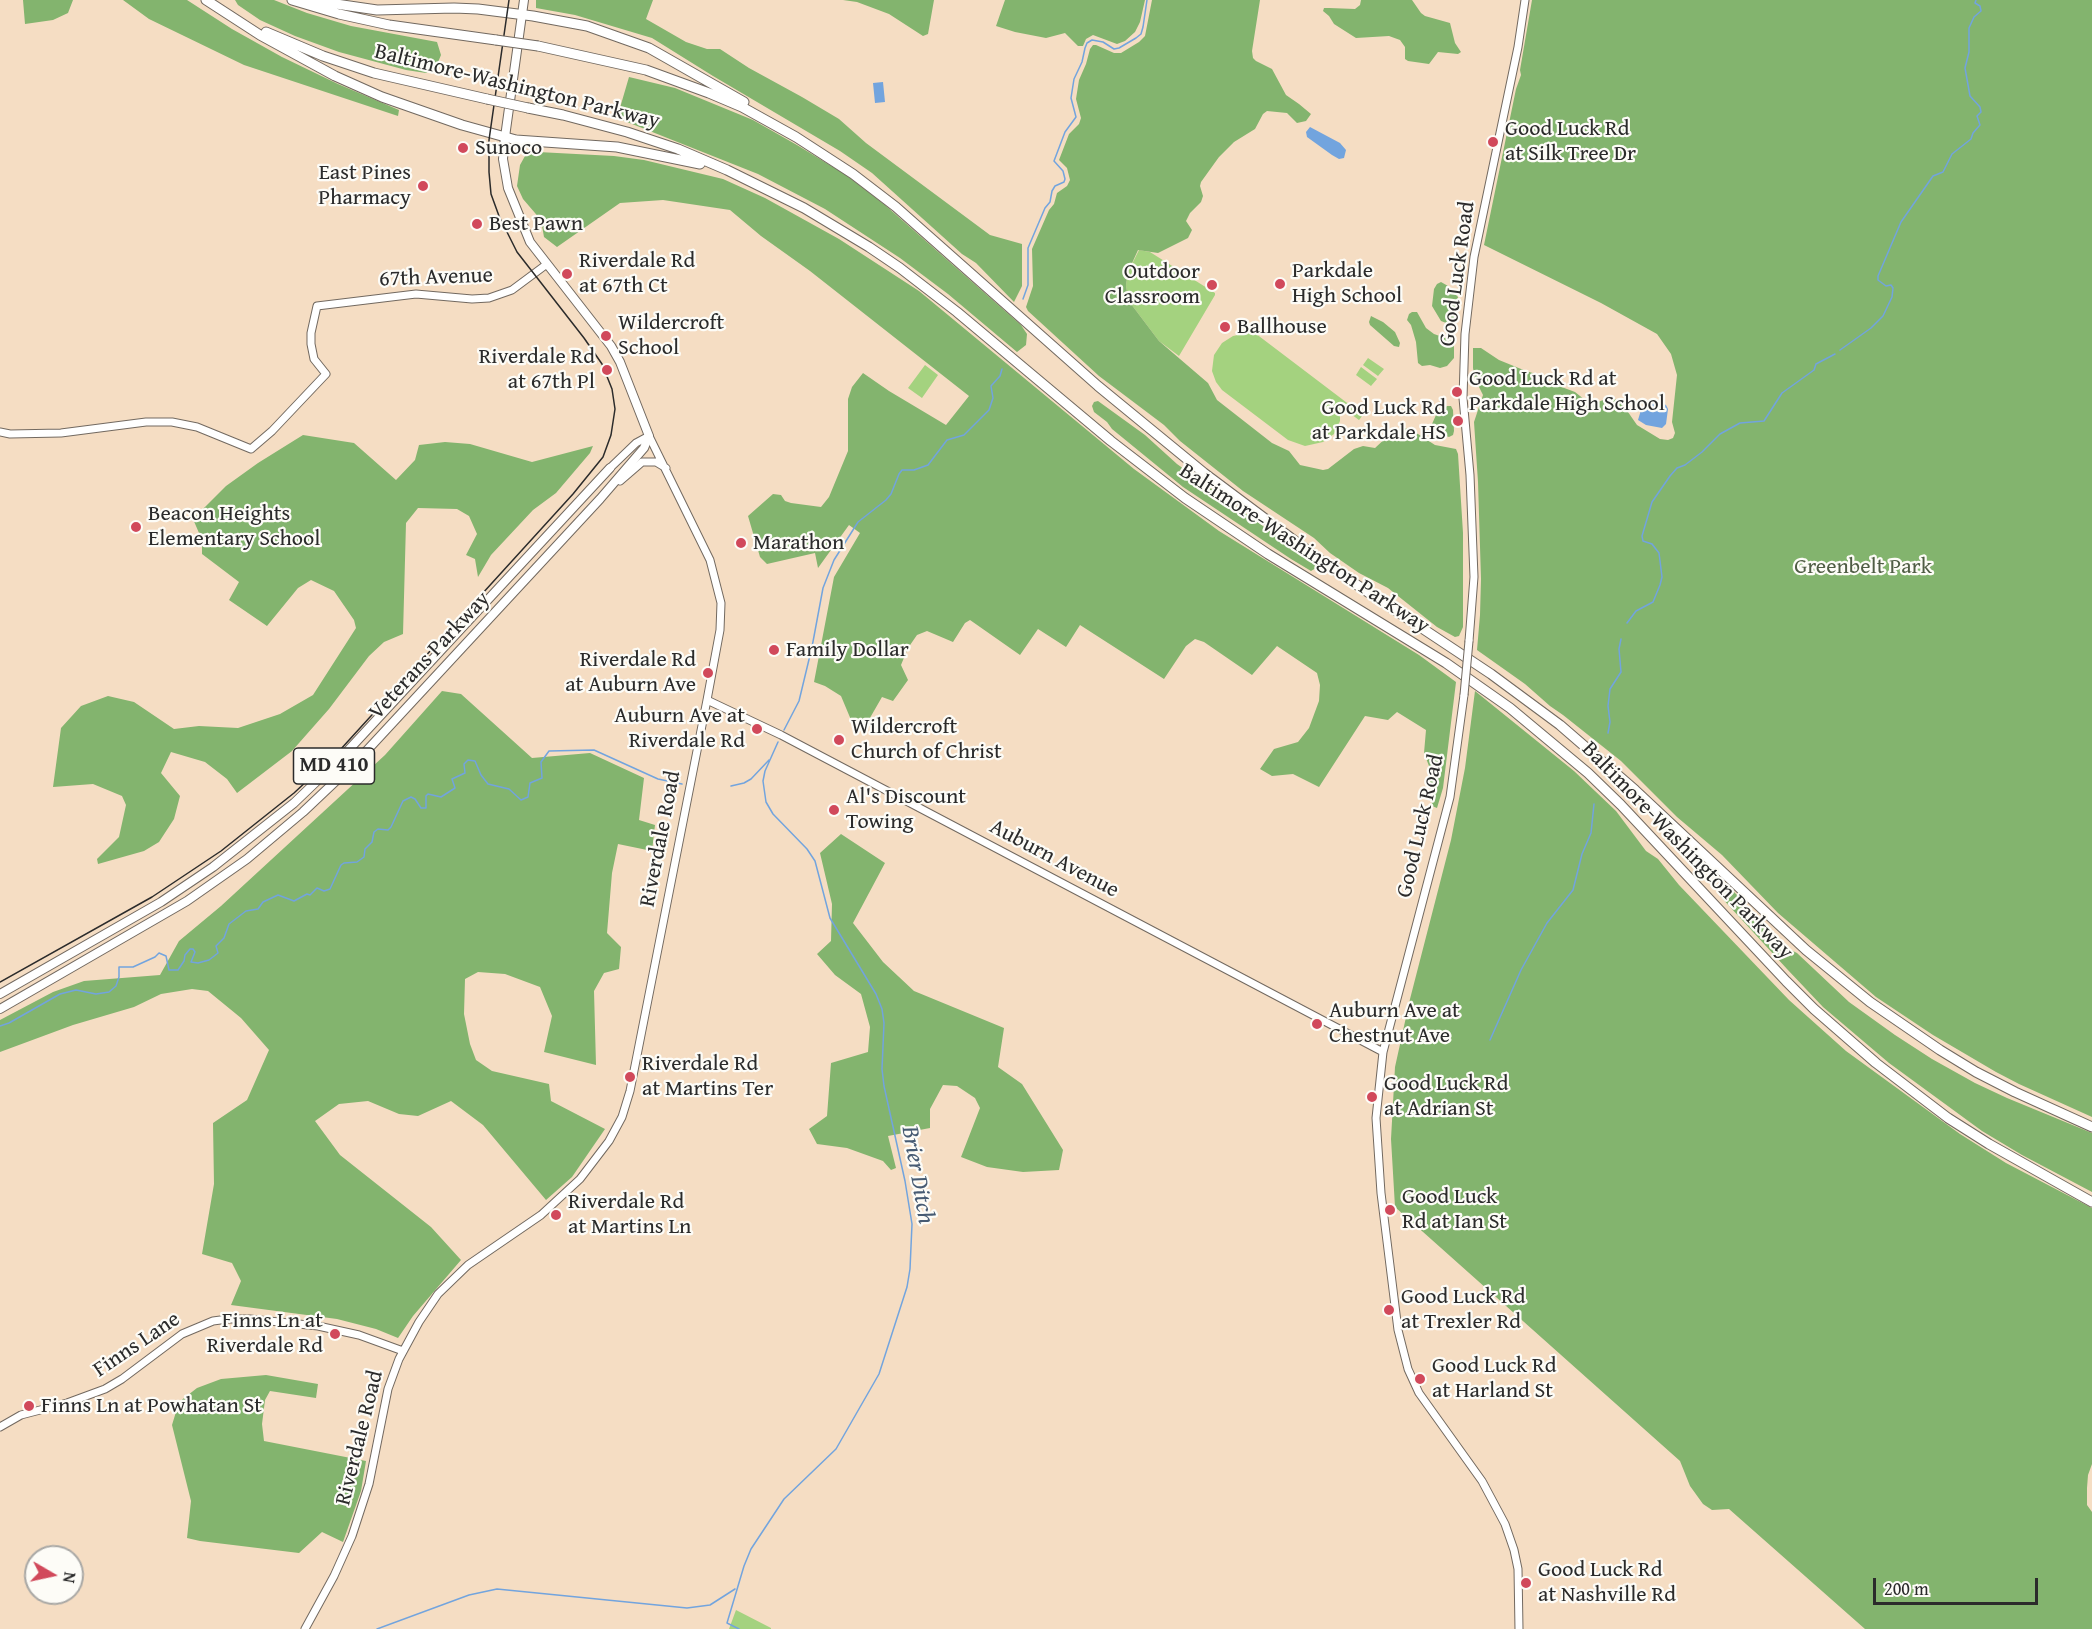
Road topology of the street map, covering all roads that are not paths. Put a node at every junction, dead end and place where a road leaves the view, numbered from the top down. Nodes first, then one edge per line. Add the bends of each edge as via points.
1 (206, 0) edge
2 (292, 0) edge
3 (309, 0) edge
4 (524, 0) edge
5 (1525, 0) edge
6 (523, 15) junction
7 (505, 137) junction
8 (796, 137) junction
9 (751, 181) junction
10 (547, 264) junction
11 (0, 432) edge
12 (649, 436) junction
13 (610, 468) joint
14 (666, 469) junction
15 (600, 499) junction
16 (707, 700) junction
17 (0, 994) edge
18 (0, 1009) edge
19 (1383, 1052) junction
20 (2092, 1127) edge
21 (2092, 1202) edge
22 (403, 1351) junction
23 (0, 1427) edge
24 (304, 1629) edge
25 (1519, 1629) edge

1 - 7 highway via 260,35 355,85
1 - 9 highway, Baltimore-Washington Parkway, bridge via 275,36 334,60 400,80 590,122 678,150
2 - 8 highway, Baltimore-Washington Parkway, bridge via 372,21 538,46 668,76 742,107
3 - 6 highway via 377,10 454,8
4 - 6 main road, Riverdale Road
5 - 19 main road, Good Luck Road, bridge via 1474,257 1465,334 1463,398 1474,577 1464,694 1450,797
6 - 7 main road, Riverdale Road
6 - 8 highway via 587,26 649,48
7 - 9 highway via 534,143 635,149 696,162
7 - 10 main road, Riverdale Road via 503,159 511,198 525,232
8 - 20 highway, Baltimore-Washington Parkway via 896,207 1114,399 1237,498 1327,565 1560,725 1806,950 1870,1002 1976,1072
9 - 21 highway, Baltimore-Washington Parkway via 837,227 900,268 1185,498 1278,561 1446,663 1510,708 1621,805 1786,981 1876,1064 1948,1118
10 - 11 main road, 67th Avenue via 512,290 489,298 416,294 317,306 311,344 314,359 326,375 251,449 204,429 172,422 61,433
10 - 12 main road, Riverdale Road via 611,346
12 - 13 main road
12 - 14 main road, Riverdale Road
12 - 15 main road, Veterans Parkway / MD 410 via 637,457
13 - 17 main road, Veterans Parkway / MD 410 via 347,753 294,803 180,890
14 - 15 main road via 656,462 642,462
14 - 16 main road, Riverdale Road via 710,560 720,597 721,620
15 - 18 main road, Veterans Parkway / MD 410 via 359,759 303,812 247,859 187,901
16 - 19 main road, Auburn Avenue via 781,735
16 - 22 main road, Riverdale Road via 633,1079 621,1117 602,1151 570,1189 541,1215 468,1265 438,1294
19 - 25 main road, Good Luck Road via 1376,1118 1381,1193 1400,1339 1419,1393 1482,1481 1505,1524 1518,1569
22 - 23 main road, Finns Lane via 329,1328 250,1319 213,1321 182,1334 105,1389 21,1415
22 - 24 main road, Riverdale Road via 387,1395 364,1505 334,1576

